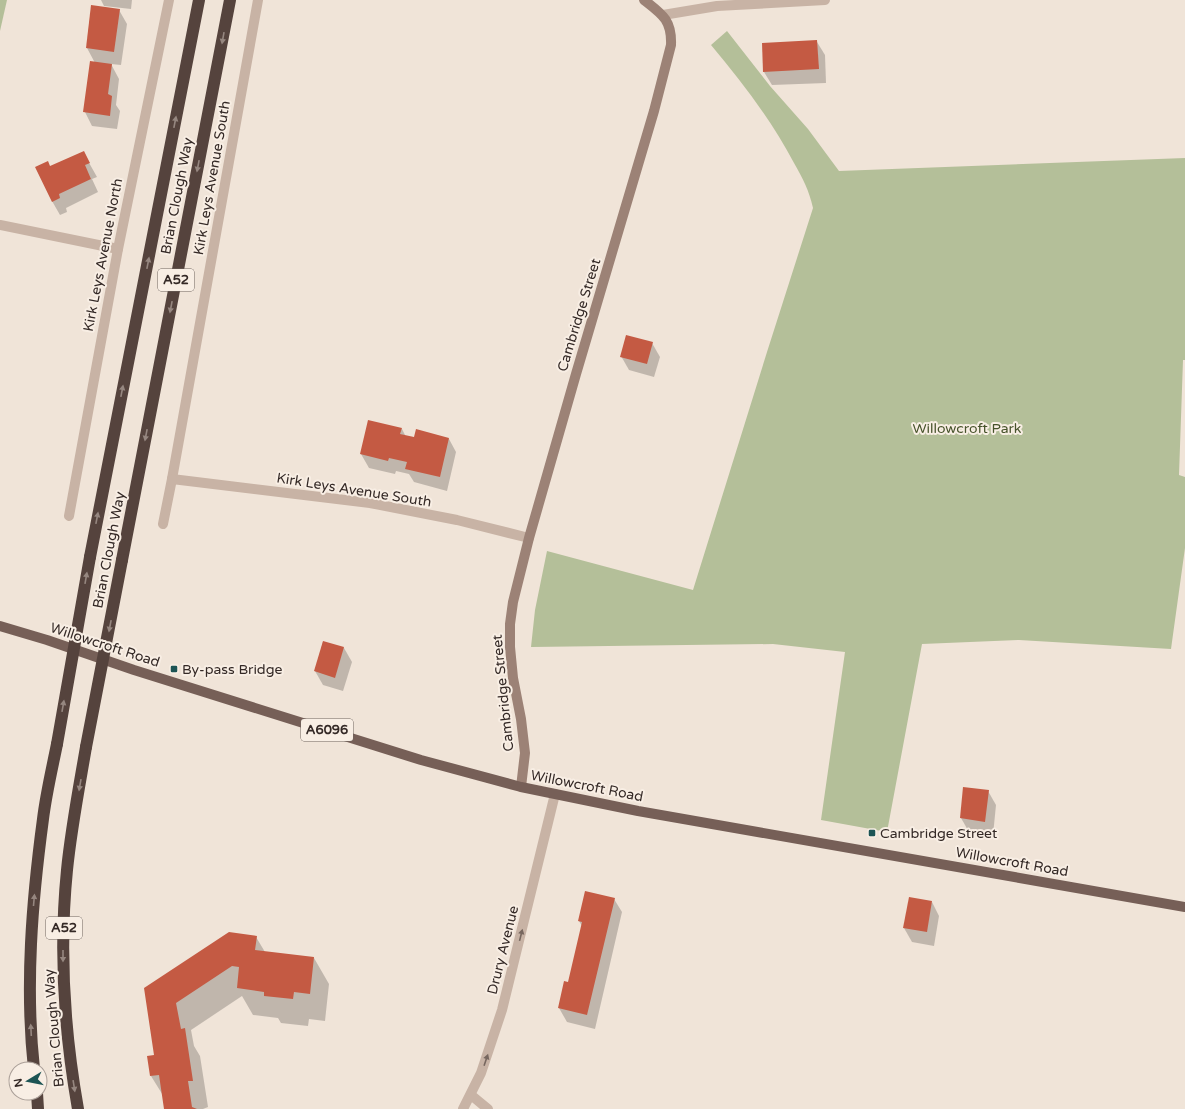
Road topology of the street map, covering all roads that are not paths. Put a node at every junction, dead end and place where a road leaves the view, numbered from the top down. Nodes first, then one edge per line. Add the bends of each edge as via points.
1 (169, 0) edge
2 (199, 0) edge
3 (230, 0) edge
4 (258, 0) edge
5 (644, 0) edge
6 (825, 0) edge
7 (663, 15) junction
8 (0, 225) edge
9 (118, 249) junction
10 (172, 479) junction
11 (69, 516) dead end
12 (163, 524) dead end
13 (529, 538) junction
14 (0, 626) edge
15 (521, 787) junction
16 (555, 794) junction
17 (1185, 907) edge
18 (34, 1061) edge
19 (471, 1095) junction
20 (78, 1109) edge
21 (464, 1109) edge
22 (488, 1109) edge

1 - 9 street, Kirk Leys Avenue North
18 -> 2 highway, Brian Clough Way / A52, bridge via 31,1019 32,932 43,818 90,557
3 -> 20 highway, Brian Clough Way / A52, bridge via 86,747 67,870 63,960 67,1040
4 - 10 street, Kirk Leys Avenue South
5 - 7 street
6 - 7 street via 717,6
7 - 13 street, Cambridge Street via 672,34 664,74
8 - 9 street
9 - 11 street, Kirk Leys Avenue North
10 - 12 street, Kirk Leys Avenue South
10 - 13 street, Kirk Leys Avenue South via 370,503 457,520
13 - 15 street, Cambridge Street via 510,624 513,678 525,754
14 - 15 main road, Willowcroft Road / A6096 via 414,757
15 - 16 main road, Willowcroft Road / A6096
16 - 17 main road, Willowcroft Road / A6096 via 638,811
19 -> 16 street, Drury Avenue via 482,1073 502,1010
19 - 21 street, Drury Avenue
19 - 22 street

